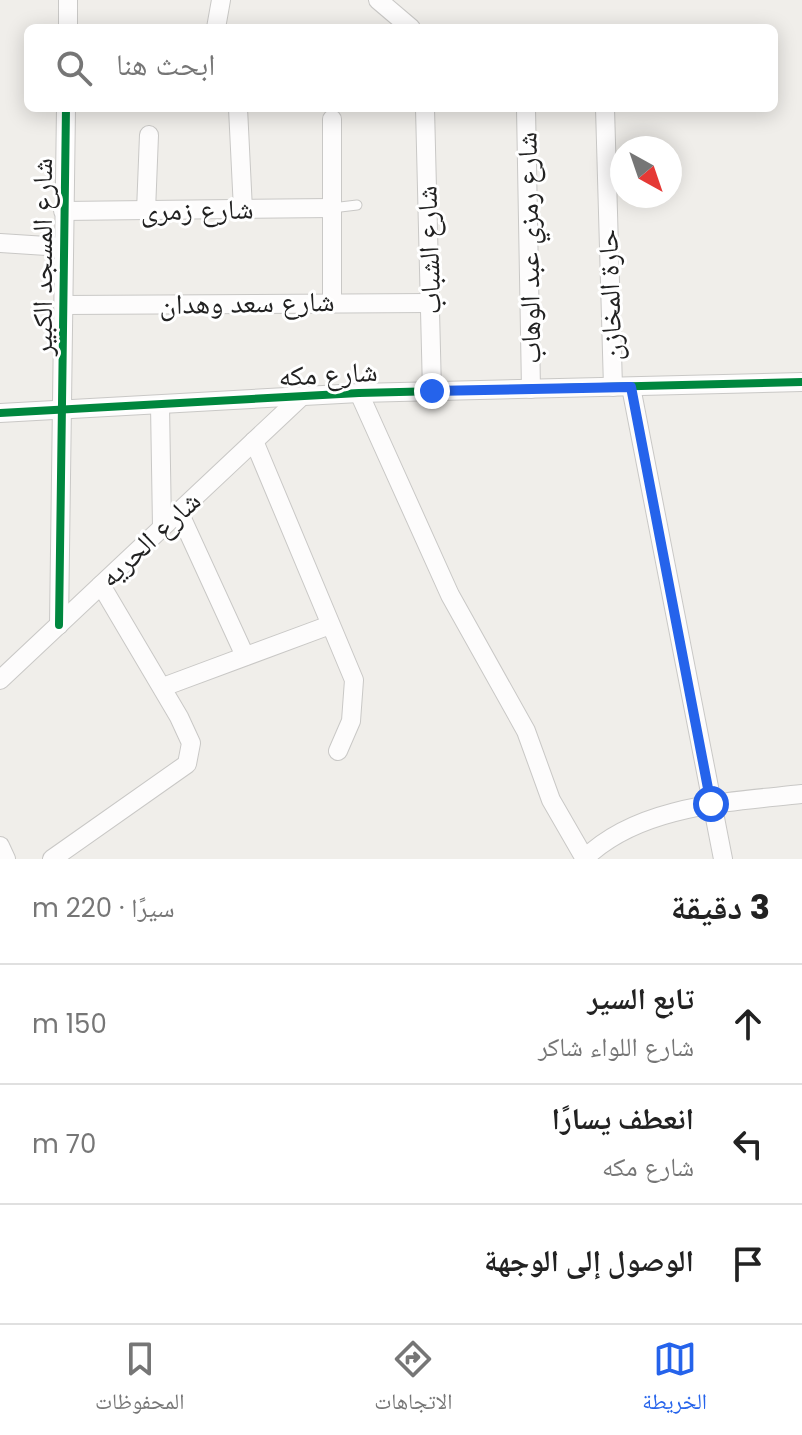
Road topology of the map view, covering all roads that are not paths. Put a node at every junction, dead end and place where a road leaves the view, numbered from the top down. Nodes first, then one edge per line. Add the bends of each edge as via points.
1 (68, 0) edge
2 (221, 0) edge
3 (378, 0) edge
4 (68, 24) edge
5 (217, 24) edge
6 (406, 24) edge
7 (66, 112) edge
8 (238, 112) edge
9 (425, 112) edge
10 (526, 112) edge
11 (605, 112) edge
12 (332, 119) dead end
13 (149, 135) dead end
14 (357, 205) dead end
15 (332, 208) junction
16 (243, 210) junction
17 (63, 211) junction
18 (146, 211) junction
19 (0, 243) edge
20 (62, 247) junction
21 (332, 301) junction
22 (431, 303) junction
23 (63, 305) junction
24 (802, 382) edge
25 (622, 387) junction
26 (531, 389) junction
27 (432, 391) junction
28 (359, 393) junction
29 (301, 397) junction
30 (160, 405) junction
31 (63, 406) junction
32 (0, 413) edge
33 (254, 441) junction
34 (179, 512) junction
35 (162, 527) junction
36 (101, 585) junction
37 (59, 625) junction
38 (330, 625) junction
39 (245, 656) junction
40 (0, 680) edge
41 (163, 687) junction
42 (338, 751) dead end
43 (802, 794) edge
44 (711, 804) junction
45 (0, 846) edge
46 (6, 859) edge
47 (52, 859) edge
48 (585, 859) edge
49 (723, 859) edge

1 - 4 street
2 - 5 street
3 - 6 street
7 - 17 street, شارع المسجد الكبير
8 - 16 street
9 - 22 street, شارع الشباب
10 - 26 street, شارع رمزي عبد الوهاب
11 - 25 street, حارة المخازن
12 - 15 street
13 - 18 street
14 - 15 lane
15 - 16 street, شارع زمرى
15 - 21 street
16 - 18 street, شارع زمرى
17 - 18 street, شارع زمرى
17 - 20 street, شارع المسجد الكبير
19 - 20 street
20 - 23 street, شارع المسجد الكبير
21 - 22 street, شارع سعد وهدان
21 - 23 street, شارع سعد وهدان
22 - 27 street, شارع الشباب
23 - 31 street, شارع المسجد الكبير
24 - 25 street, شارع مكه
25 - 26 street, شارع مكه
25 - 44 street, حارة المخازن
26 - 27 street, شارع مكه
27 - 28 street, شارع مكه
28 - 29 street, شارع مكه
28 - 48 street via 450,595 526,731 551,800
29 - 30 street, شارع مكه
29 - 33 street, شارع الحريه
30 - 31 street, شارع مكه
30 - 35 street
31 - 32 street, شارع مكه
31 - 37 street, شارع المسجد الكبير
33 - 34 street, شارع الحريه
33 - 38 street
34 - 35 street, شارع الحريه
34 - 39 street
35 - 36 street, شارع الحريه
36 - 37 street, شارع الحريه
36 - 41 street
37 - 40 street, شارع الحريه
38 - 39 street
38 - 42 street via 354,680 351,721
39 - 41 street
41 - 47 street via 191,743 187,764
43 - 44 street
44 - 48 street via 621,830
44 - 49 street, حارة المخازن
45 - 46 street

